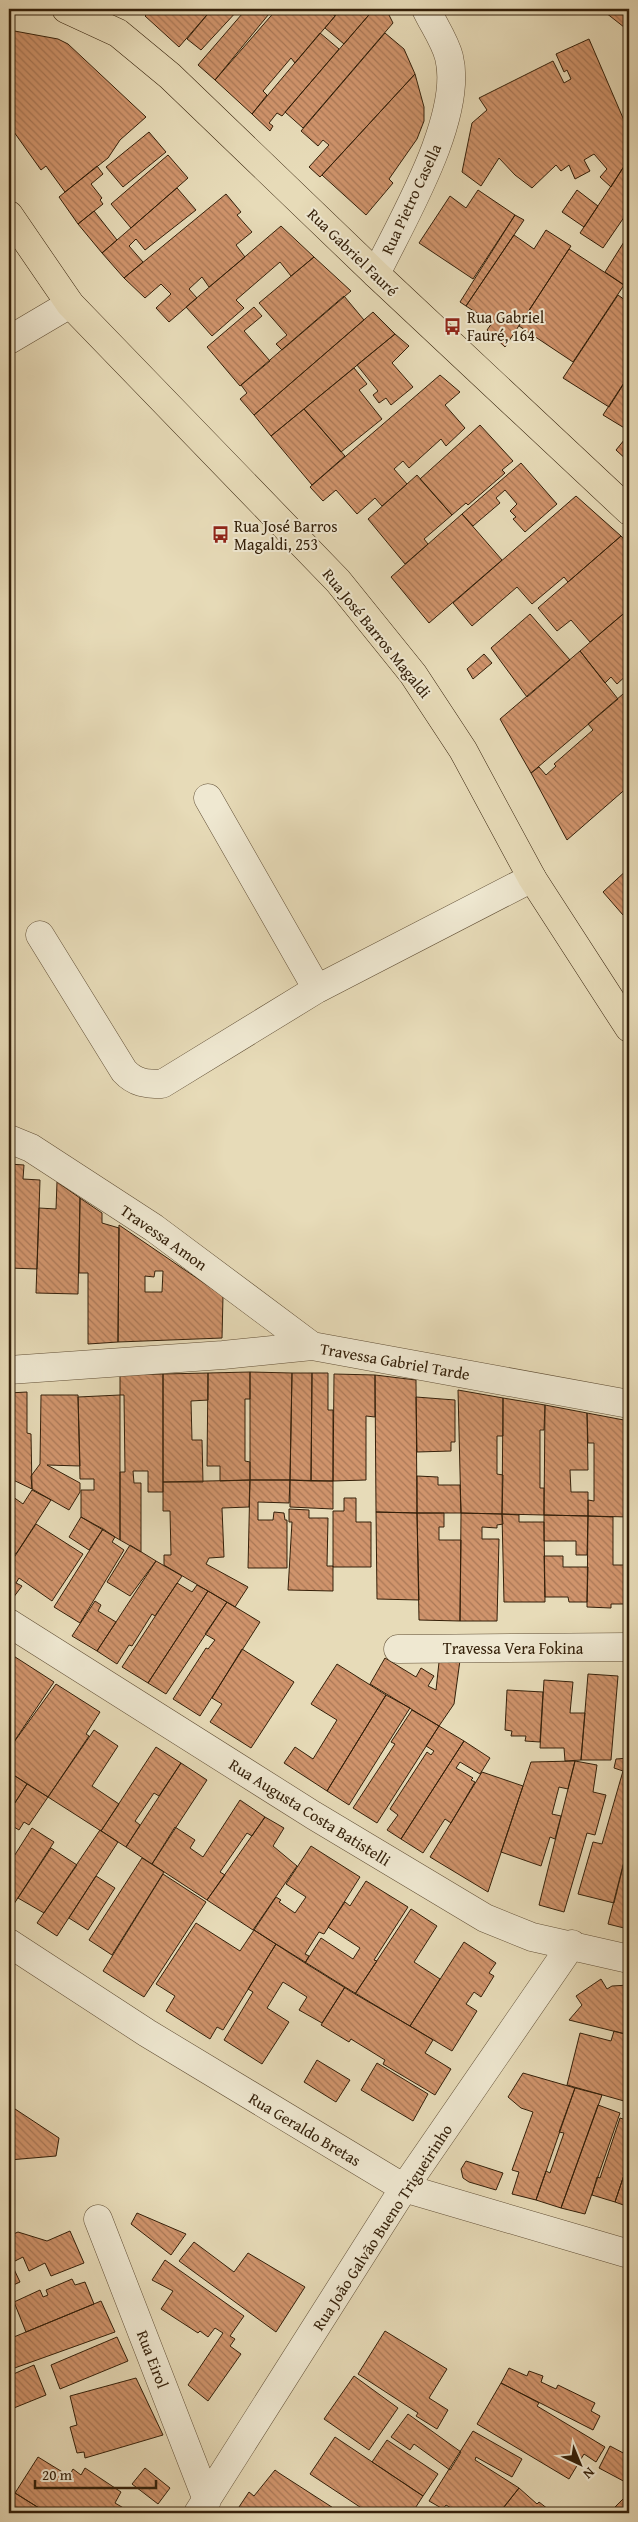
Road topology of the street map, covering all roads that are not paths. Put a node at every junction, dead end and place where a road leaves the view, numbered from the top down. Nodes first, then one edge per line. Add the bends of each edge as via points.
1 (66, 9) edge
2 (426, 9) edge
3 (9, 215) edge
4 (376, 274) junction
5 (70, 304) junction
6 (9, 340) edge
7 (629, 511) edge
8 (208, 798) dead end
9 (532, 878) junction
10 (40, 935) dead end
11 (317, 989) junction
12 (629, 1028) edge
13 (9, 1139) edge
14 (312, 1346) junction
15 (9, 1370) edge
16 (629, 1404) edge
17 (9, 1624) edge
18 (629, 1647) edge
19 (398, 1649) dead end
20 (9, 1943) edge
21 (572, 1944) junction
22 (629, 1959) edge
23 (404, 2188) junction
24 (98, 2219) dead end
25 (629, 2254) edge
26 (202, 2506) edge

1 - 4 main road, Rua Gabriel Fauré via 118,33 170,76
2 - 4 street, Rua Pietro Casella via 449,57 451,100 432,159
3 - 5 main road, Rua José Barros Magaldi
4 - 7 main road, Rua Gabriel Fauré
5 - 6 street
5 - 9 main road, Rua José Barros Magaldi via 338,581 413,674 463,750
8 - 11 street
9 - 11 street
9 - 12 main road, Rua José Barros Magaldi
10 - 11 street via 124,1071 132,1079 146,1084 162,1084
13 - 14 street, Travessa Amon via 31,1148 154,1228
14 - 15 street, Travessa Gabriel Tarde
14 - 16 street, Travessa Gabriel Tarde
17 - 21 street, Rua Augusta Costa Batistelli via 312,1815 469,1909 532,1937
18 - 19 street, Travessa Vera Fokina
20 - 23 street, Rua Geraldo Bretas via 147,2033
21 - 22 street, Rua Augusta Costa Batistelli
21 - 23 street, Rua João Galvão Bueno Trigueirinho
23 - 25 street, Rua Geraldo Bretas
23 - 26 street, Rua João Galvão Bueno Trigueirinho
24 - 26 street, Rua Eirol

